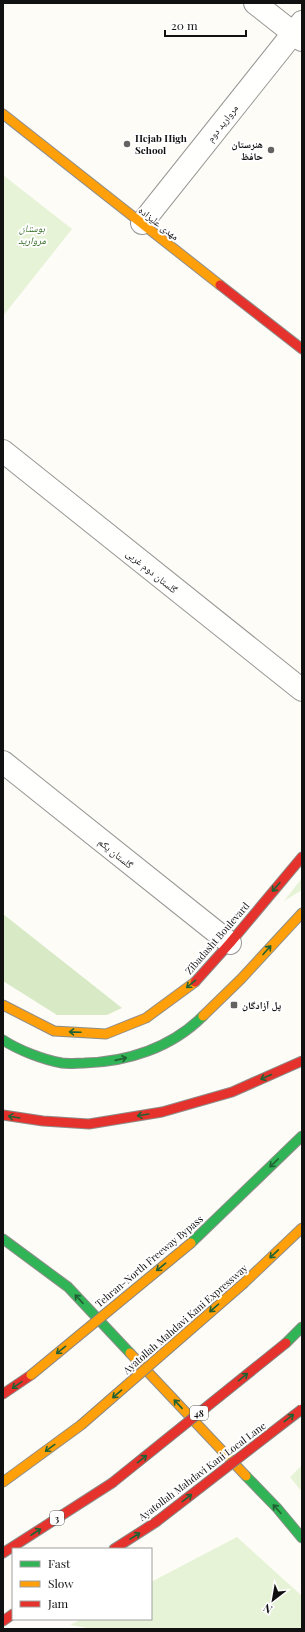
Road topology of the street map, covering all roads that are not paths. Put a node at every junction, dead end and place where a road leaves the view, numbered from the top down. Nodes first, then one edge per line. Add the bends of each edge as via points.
1 (255, 3) edge
2 (299, 32) edge
3 (3, 114) edge
4 (142, 223) junction
5 (302, 349) edge
6 (3, 451) edge
7 (302, 690) edge
8 (3, 762) edge
9 (302, 857) edge
10 (302, 913) edge
11 (230, 943) junction
12 (3, 1005) edge
13 (3, 1040) edge
14 (302, 1061) edge
15 (3, 1115) edge
16 (302, 1136) edge
17 (302, 1228) edge
18 (3, 1239) edge
19 (302, 1327) edge
20 (3, 1394) edge
21 (302, 1408) edge
22 (3, 1482) edge
23 (112, 1483) joint
24 (302, 1538) edge
25 (116, 1548) edge
26 (3, 1553) edge
27 (12, 1615) edge
28 (3, 1621) edge

1 - 2 street
2 - 4 street, مروارید دوم
3 - 4 main road, مهدی علیزاده
4 - 5 main road, مهدی علیزاده
6 - 7 street, گلستان دوم غربی
8 - 11 street, گلستان یکم
9 -> 11 main road, Zibadasht Boulevard
13 -> 10 main road via 16,1048 63,1063 106,1062 138,1055 170,1041 197,1022
11 -> 12 main road, Zibadasht Boulevard via 194,983 146,1018 106,1034 54,1032
14 -> 15 main road via 232,1092 162,1112 89,1124
16 -> 20 main road, Tehran-North Freeway Bypass, bridge via 191,1243 31,1375
17 -> 22 main road, Ayatollah Mahdavi Kani Expressway, bridge via 81,1425
24 -> 18 main road via 277,1508 68,1287
23 -> 19 main road, 48, bridge via 286,1343
25 -> 21 main road, Ayatollah Mahdavi Kani Local Lane, bridge via 156,1522
26 -> 23 main road, 3
27 - 28 main road

